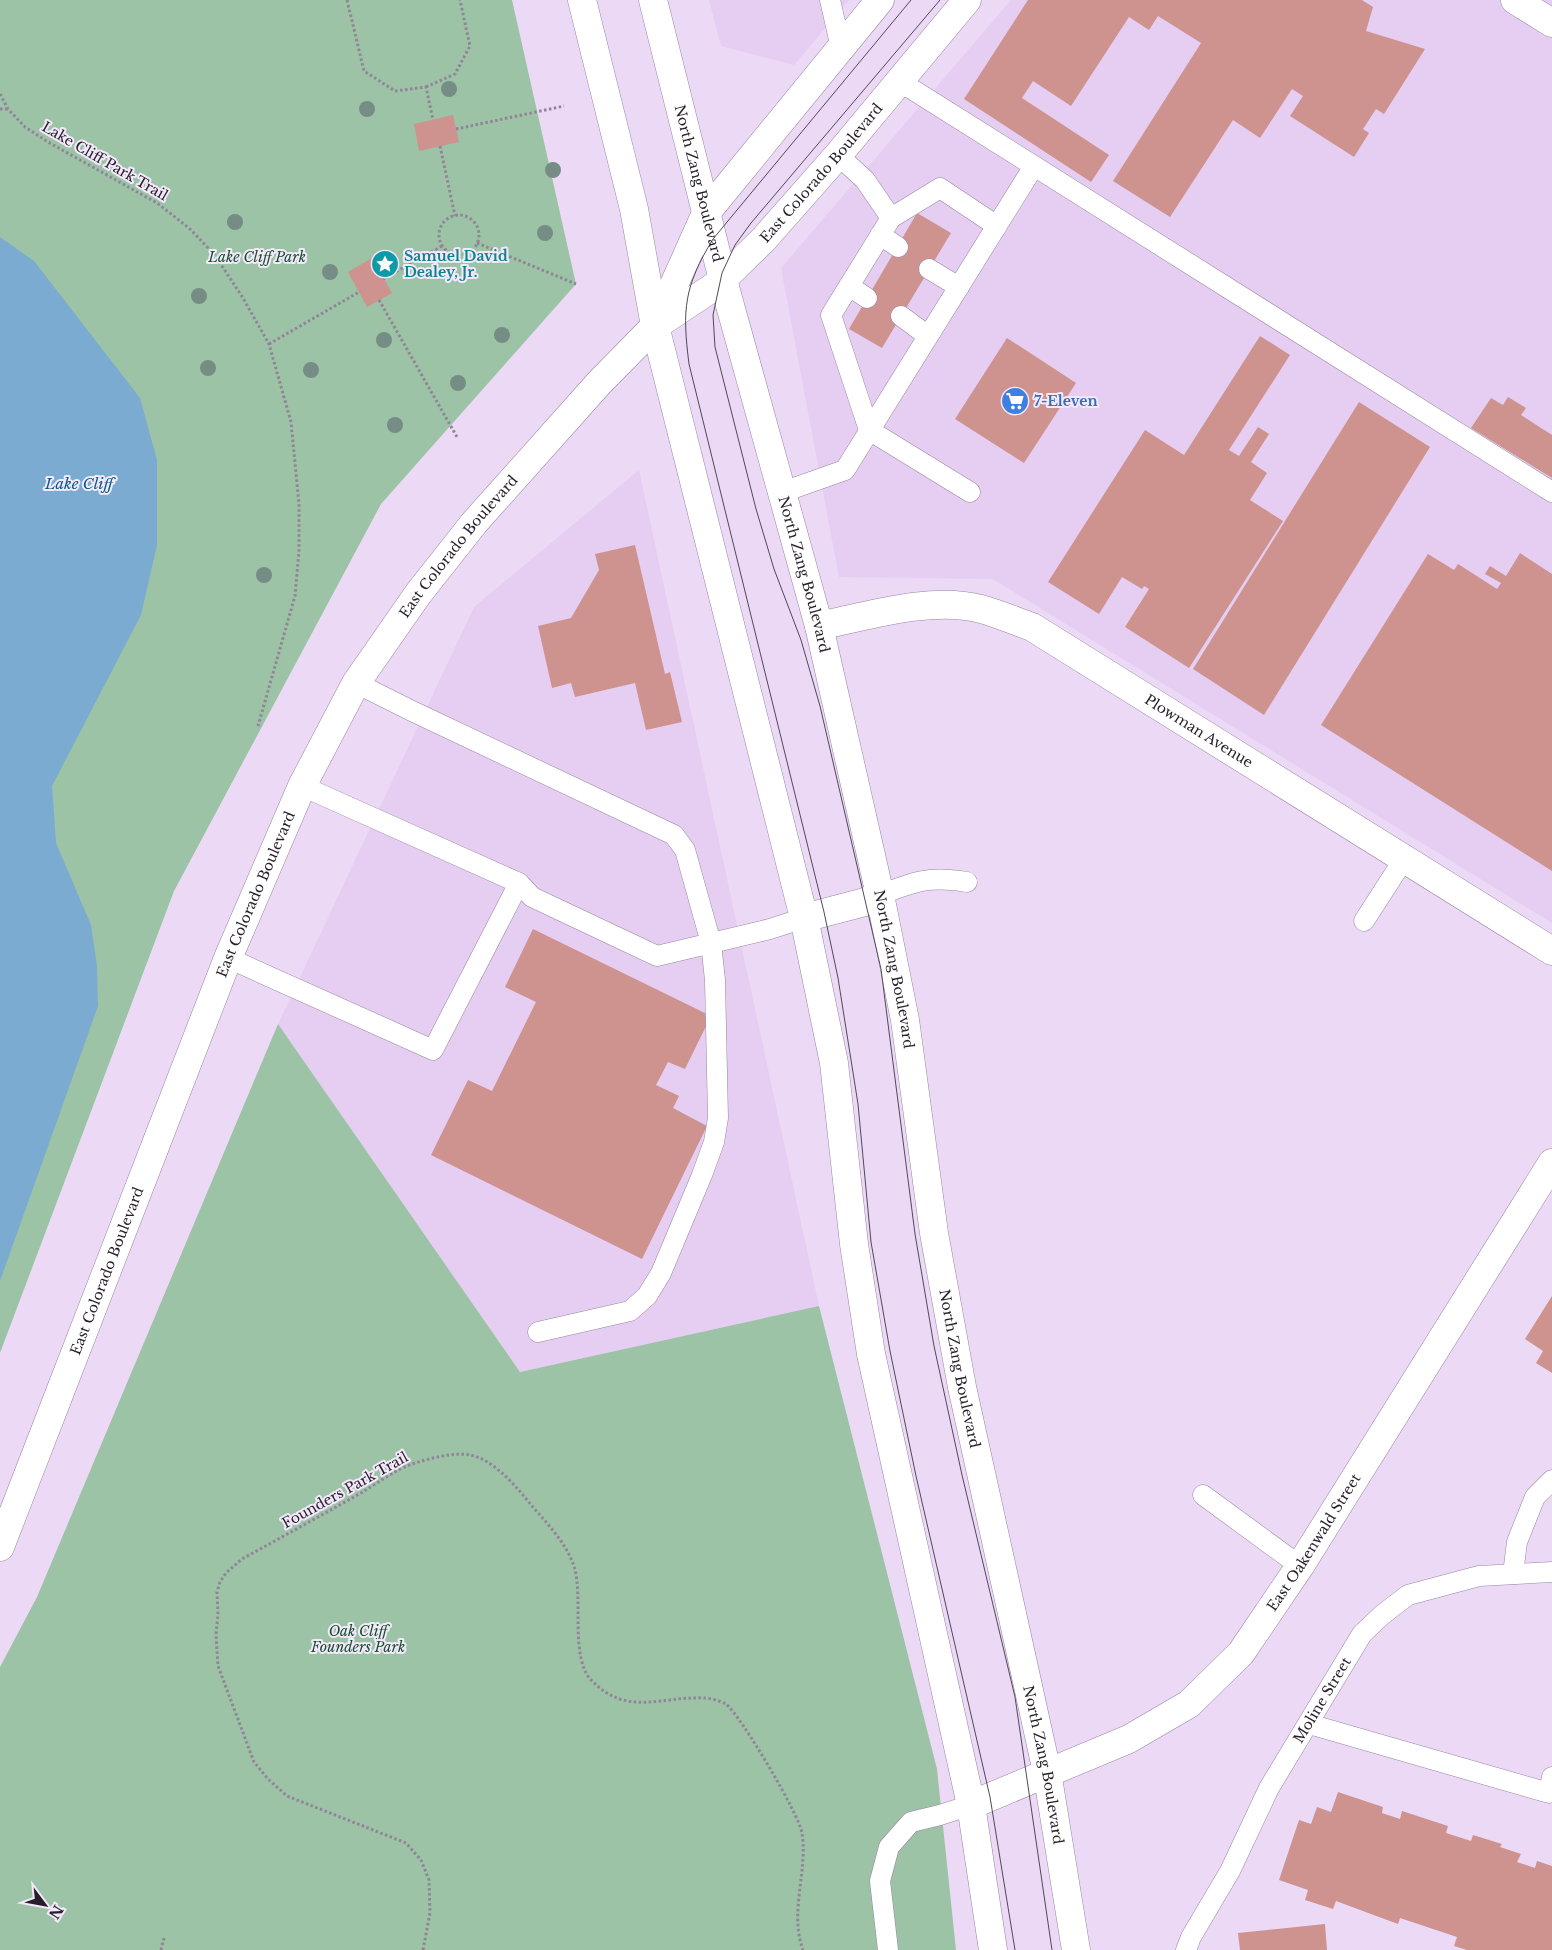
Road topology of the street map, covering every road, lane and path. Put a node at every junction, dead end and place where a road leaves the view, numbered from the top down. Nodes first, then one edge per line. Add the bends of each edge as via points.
1 (347, 0) edge
2 (460, 0) edge
3 (582, 0) edge
4 (653, 0) edge
5 (830, 0) edge
6 (880, 0) edge
7 (967, 0) edge
8 (1515, 0) edge
9 (1552, 23) edge
10 (841, 48) junction
11 (899, 81) junction
12 (426, 87) junction
13 (0, 94) edge
14 (564, 106) dead end
15 (0, 109) edge
16 (8, 109) junction
17 (434, 120) dead end
18 (456, 129) dead end
19 (440, 146) dead end
20 (838, 155) junction
21 (1034, 166) junction
22 (706, 213) junction
23 (456, 216) junction
24 (997, 226) junction
25 (885, 227) junction
26 (477, 243) junction
27 (442, 246) junction
28 (898, 247) dead end
29 (929, 269) dead end
30 (383, 279) dead end
31 (723, 280) junction
32 (576, 284) dead end
33 (849, 286) junction
34 (959, 287) junction
35 (359, 292) dead end
36 (867, 298) dead end
37 (379, 300) dead end
38 (901, 316) dead end
39 (655, 326) junction
40 (928, 336) junction
41 (269, 344) junction
42 (869, 430) junction
43 (457, 437) dead end
44 (970, 492) dead end
45 (1552, 492) edge
46 (780, 493) junction
47 (819, 626) junction
48 (356, 683) junction
49 (258, 726) dead end
50 (302, 786) junction
51 (1404, 858) junction
52 (967, 882) dead end
53 (519, 883) junction
54 (880, 895) junction
55 (804, 918) junction
56 (1364, 921) dead end
57 (711, 943) junction
58 (1552, 951) edge
59 (228, 958) junction
60 (1552, 1163) edge
61 (538, 1332) dead end
62 (1552, 1480) edge
63 (1203, 1495) dead end
64 (0, 1547) edge
65 (1300, 1566) junction
66 (1552, 1572) edge
67 (1514, 1574) junction
68 (1309, 1724) junction
69 (1047, 1772) junction
70 (1552, 1777) edge
71 (971, 1805) junction
72 (164, 1938) dead end
73 (161, 1950) edge
74 (422, 1950) edge
75 (803, 1950) edge
76 (888, 1950) edge
77 (992, 1950) edge
78 (1076, 1950) edge
79 (1186, 1950) edge

1 - 12 path via 364,71 395,91
2 - 12 path via 470,46 455,74
3 - 39 main road via 634,209
4 - 22 main road, North Zang Boulevard
5 - 10 lane
6 - 10 main road, East Colorado Boulevard
7 - 11 main road, East Colorado Boulevard
8 - 9 main road
10 - 22 main road, East Colorado Boulevard
11 - 20 main road, East Colorado Boulevard
11 - 21 lane
12 - 17 path
13 - 16 path, Lake Cliff Park Trail
14 - 18 path
15 - 16 path
16 - 41 path, Lake Cliff Park Trail via 25,127 156,203 189,228 214,254
19 - 23 path
20 - 25 lane via 865,180
20 - 31 main road, East Colorado Boulevard
21 - 24 lane
21 - 45 lane
22 - 31 main road, North Zang Boulevard
22 - 39 main road, East Colorado Boulevard
23 - 26 path via 472,220 478,231
23 - 27 path via 441,227
24 - 25 lane via 940,188
24 - 34 lane
25 - 28 lane
25 - 33 lane
26 - 27 path via 469,252 457,255
26 - 32 path
27 - 30 path
29 - 34 lane
31 - 39 main road, East Colorado Boulevard
31 - 46 main road, North Zang Boulevard
33 - 36 lane
33 - 42 lane via 831,315
34 - 40 lane
35 - 41 path
37 - 43 path
38 - 40 lane
39 - 48 main road, East Colorado Boulevard via 474,522 418,594
39 - 55 main road
40 - 42 lane
41 - 49 path, Lake Cliff Park Trail via 291,422 299,504 299,550 295,596
42 - 44 lane
42 - 46 lane via 845,470
46 - 47 main road, North Zang Boulevard
47 - 51 main road, Plowman Avenue via 944,605 981,609 1032,627
47 - 54 main road, North Zang Boulevard
48 - 50 main road, East Colorado Boulevard
48 - 57 lane via 674,835 685,850
50 - 53 lane
50 - 59 main road, East Colorado Boulevard
51 - 56 lane
51 - 58 main road, Plowman Avenue
52 - 54 lane via 925,879
53 - 57 lane via 532,897 657,956
53 - 59 lane via 433,1050
54 - 55 main road
54 - 69 main road, North Zang Boulevard via 905,1020 934,1233 962,1387
55 - 57 lane
55 - 71 main road via 834,1063 854,1244 871,1354
57 - 61 lane via 715,980 718,1118 714,1142 702,1175 661,1273 647,1296 630,1311
59 - 64 main road, East Colorado Boulevard
60 - 65 main road, East Oakenwald Street
62 - 67 lane via 1535,1497 1518,1542
63 - 65 lane
65 - 69 main road, East Oakenwald Street via 1241,1653 1189,1704 1129,1739
66 - 67 lane, Moline Street
67 - 68 lane, Moline Street via 1480,1576 1408,1595 1362,1634
68 - 70 lane via 1549,1793
68 - 79 lane, Moline Street via 1270,1788 1230,1871
69 - 71 main road, East Oakenwald Street
69 - 78 main road, North Zang Boulevard
71 - 76 lane via 911,1822 889,1847 880,1881
71 - 77 main road
72 - 73 path
74 - 75 path, Founders Park Trail via 430,1913 429,1880 421,1860 406,1843 287,1796 254,1762 218,1666 216,1592 226,1574 242,1559 412,1464 447,1455 472,1455 488,1462 516,1486 556,1535 574,1566 580,1656 591,1679 614,1697 642,1703 704,1698 725,1703 738,1717 794,1809 802,1832 798,1914

